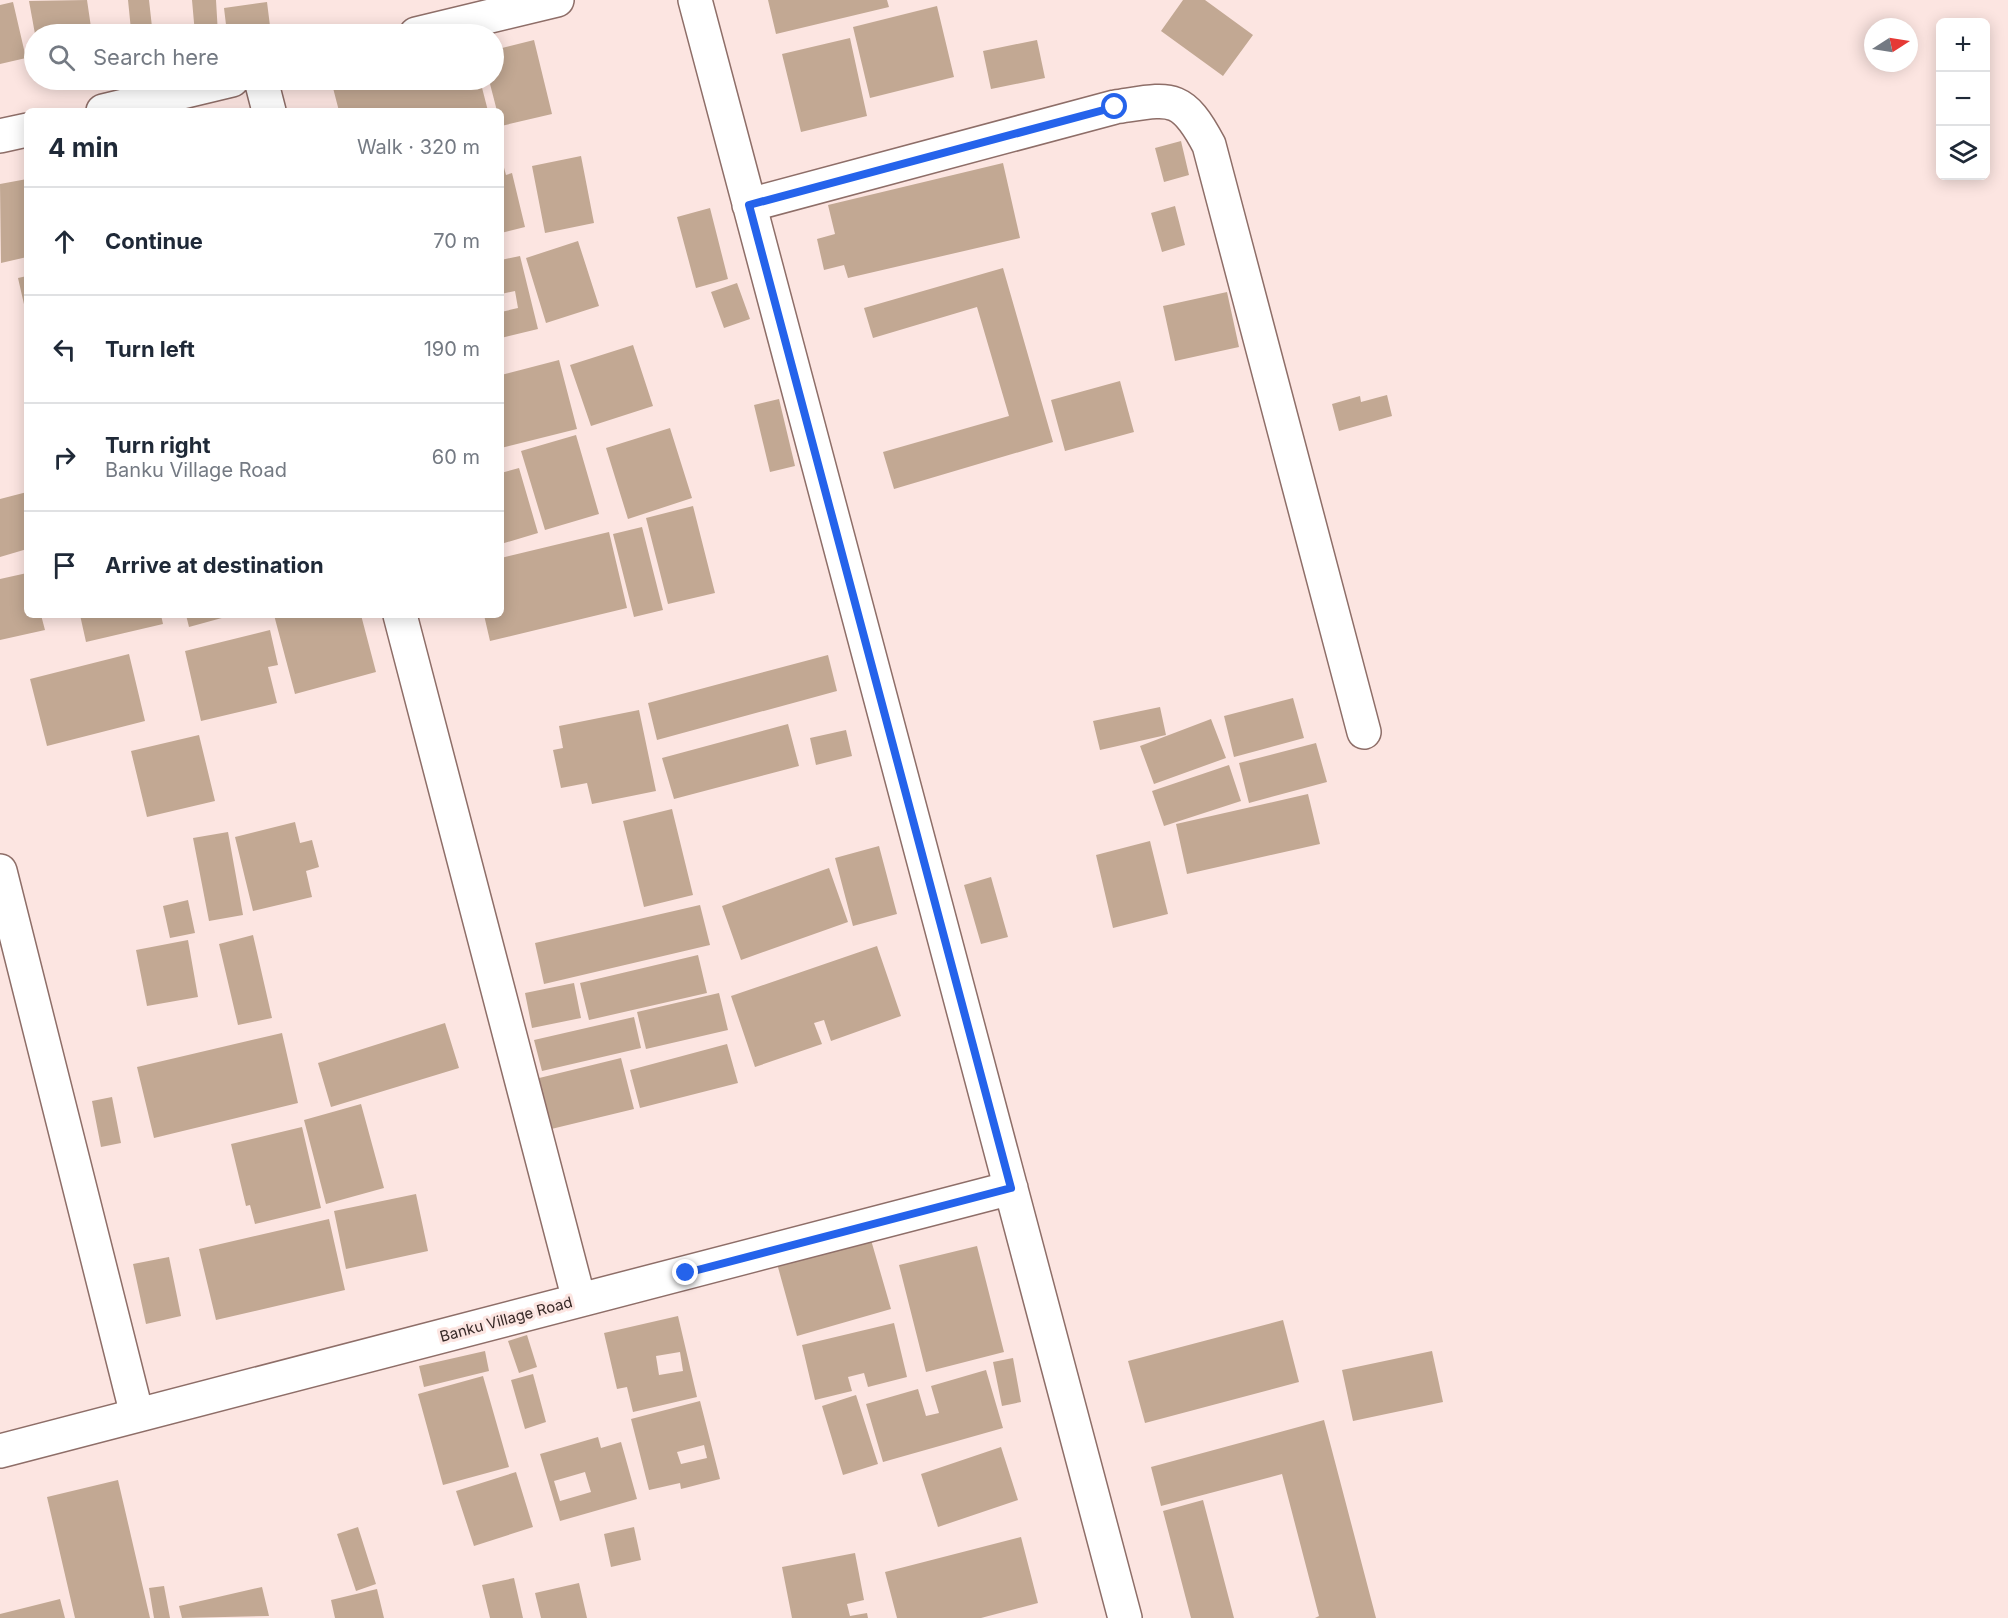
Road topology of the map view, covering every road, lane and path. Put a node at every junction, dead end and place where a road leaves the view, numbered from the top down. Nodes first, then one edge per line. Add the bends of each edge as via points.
1 (557, 0) edge
2 (695, 0) edge
3 (457, 24) edge
4 (190, 90) edge
5 (264, 90) edge
6 (115, 108) edge
7 (268, 108) edge
8 (24, 131) edge
9 (0, 136) edge
10 (749, 205) junction
11 (401, 618) edge
12 (1364, 732) dead end
13 (0, 871) edge
14 (1011, 1188) junction
15 (579, 1300) junction
16 (137, 1415) junction
17 (0, 1451) edge
18 (1124, 1618) edge

1 - 3 street
2 - 10 street
4 - 6 street
5 - 7 street
8 - 9 street
10 - 12 street via 1115,107 1166,99 1194,116 1209,145
10 - 14 street
11 - 15 street
13 - 16 street
14 - 15 street, Banku Village Road
14 - 18 street
15 - 16 street, Banku Village Road
16 - 17 street, Banku Village Road

